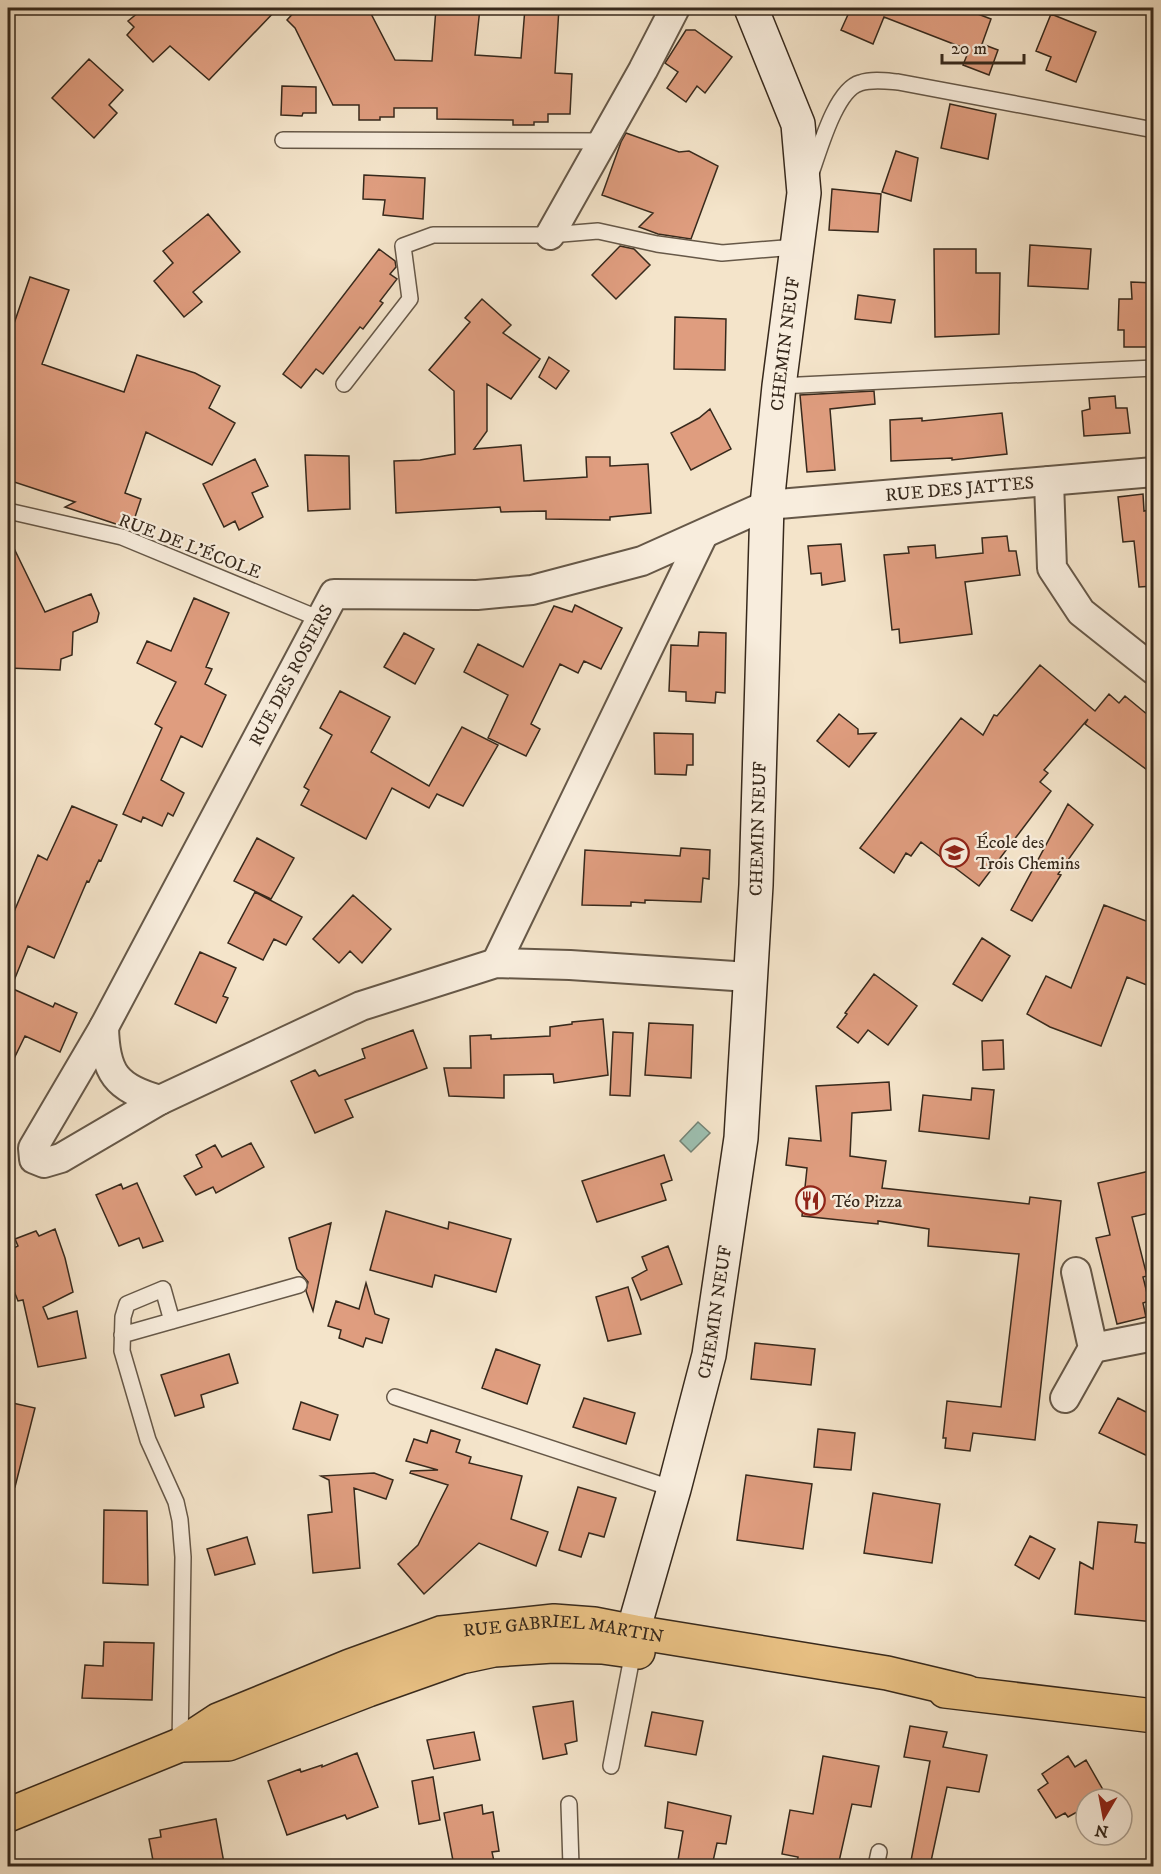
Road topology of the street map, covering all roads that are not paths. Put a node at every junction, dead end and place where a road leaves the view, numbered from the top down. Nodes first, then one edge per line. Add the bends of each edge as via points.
1 (675, 8) edge
2 (751, 8) edge
3 (1154, 130) edge
4 (283, 140) dead end
5 (603, 141) junction
6 (804, 193) junction
7 (550, 235) junction
8 (796, 247) junction
9 (1154, 368) edge
10 (344, 384) dead end
11 (779, 386) junction
12 (1154, 472) edge
13 (1049, 481) junction
14 (767, 505) junction
15 (8, 511) edge
16 (703, 535) junction
17 (320, 619) junction
18 (1154, 670) edge
19 (496, 963) junction
20 (750, 977) junction
21 (104, 1027) junction
22 (160, 1100) junction
23 (1076, 1272) dead end
24 (299, 1285) dead end
25 (172, 1321) junction
26 (122, 1335) junction
27 (1154, 1336) edge
28 (1093, 1348) junction
29 (396, 1397) dead end
30 (1065, 1398) dead end
31 (674, 1489) junction
32 (634, 1642) junction
33 (1154, 1716) edge
34 (180, 1745) junction
35 (611, 1766) dead end
36 (569, 1804) dead end
37 (8, 1815) edge
38 (571, 1866) edge

1 - 5 street
2 - 6 street, CHEMIN NEUF via 798,124
3 - 6 lane via 898,82 861,82 852,86 839,102
4 - 5 lane
5 - 7 street
6 - 8 street, CHEMIN NEUF
7 - 8 lane via 598,231 722,254
7 - 10 lane via 432,235 403,246 410,299
8 - 11 street, CHEMIN NEUF
9 - 11 lane
11 - 14 street, CHEMIN NEUF
12 - 13 street, RUE DES JATTES
13 - 14 street, RUE DES JATTES
13 - 18 street via 1052,568 1081,612
14 - 16 street, RUE DES ROSIERS
14 - 20 street, CHEMIN NEUF
15 - 17 lane, RUE DE L'ÉCOLE via 122,537
16 - 17 street, RUE DES ROSIERS via 642,561 532,590 477,595 334,594
16 - 19 street
17 - 21 street, RUE DES ROSIERS
19 - 20 street, RUE DES ROSIERS
19 - 22 street, RUE DES ROSIERS via 361,1006
20 - 31 street, CHEMIN NEUF via 741,1138 709,1355
21 - 22 street via 106,1061 118,1081 140,1095
21 - 22 street, RUE DES ROSIERS via 33,1148 34,1159 44,1163 61,1158
23 - 28 street
24 - 25 lane
25 - 26 lane
25 - 26 lane via 163,1289 127,1304
26 - 34 lane via 122,1351 147,1440 176,1502 180,1520
27 - 28 street
28 - 30 street
29 - 31 lane
31 - 32 street, CHEMIN NEUF via 636,1621
32 - 33 main road, RUE GABRIEL MARTIN via 885,1687 967,1692
32 - 34 main road, RUE GABRIEL MARTIN via 602,1647 494,1650 461,1657 228,1744
32 - 35 lane
34 - 37 main road, RUE GABRIEL MARTIN
36 - 38 lane

